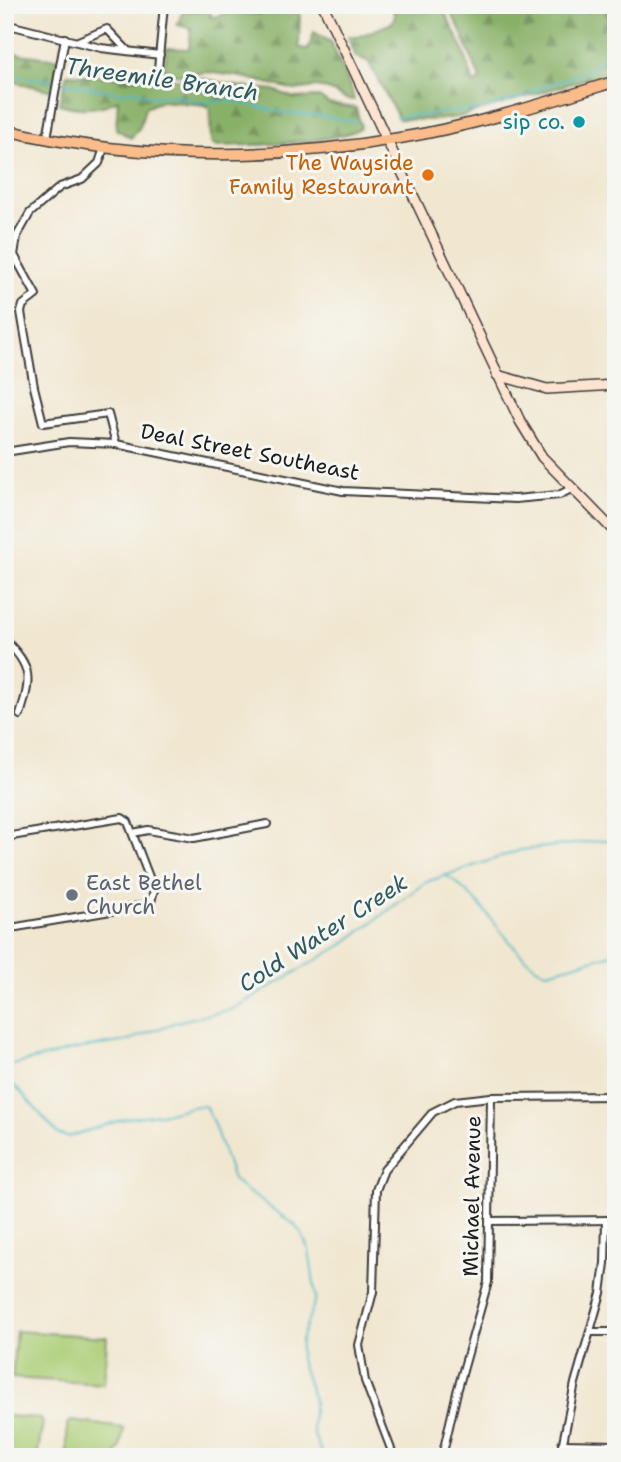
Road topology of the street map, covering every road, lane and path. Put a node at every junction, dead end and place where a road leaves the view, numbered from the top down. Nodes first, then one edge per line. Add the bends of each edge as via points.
1 (164, 5) edge
2 (323, 5) edge
3 (5, 24) edge
4 (65, 38) junction
5 (78, 41) junction
6 (128, 51) junction
7 (160, 55) junction
8 (158, 69) dead end
9 (616, 81) edge
10 (5, 130) edge
11 (47, 138) junction
12 (386, 141) junction
13 (104, 148) junction
14 (497, 375) junction
15 (616, 385) edge
16 (116, 444) junction
17 (5, 452) edge
18 (571, 489) junction
19 (616, 533) edge
20 (5, 640) edge
21 (20, 715) dead end
22 (267, 824) dead end
23 (133, 833) junction
24 (5, 837) edge
25 (5, 929) edge
26 (491, 1097) junction
27 (616, 1097) edge
28 (606, 1220) junction
29 (616, 1220) edge
30 (490, 1221) junction
31 (591, 1332) junction
32 (616, 1332) edge
33 (562, 1444) junction
34 (616, 1445) edge
35 (394, 1457) edge
36 (442, 1457) edge
37 (560, 1457) edge

1 - 7 street
2 - 12 main road
3 - 4 street
4 - 5 street
4 - 11 street
5 - 6 street
5 - 6 street via 107,29
6 - 7 street
7 - 8 street
9 - 12 main road via 495,117
10 - 11 main road
11 - 13 main road
12 - 13 main road via 246,154
12 - 14 main road
13 - 16 street via 99,163 82,179 60,187 30,213 17,236 14,255 36,295 21,312 43,423 108,414
14 - 15 main road via 547,389
14 - 18 main road via 534,447
16 - 17 street, Deal Street Southeast via 69,442
16 - 18 street, Deal Street Southeast via 344,491 496,499 559,495
18 - 19 main road
20 - 21 street via 23,659 28,672
22 - 23 street via 194,838 148,830
23 - 24 street via 128,822 116,817
23 - 25 street via 154,890 151,902
26 - 27 street
26 - 30 street, Michael Avenue
26 - 35 street via 455,1101 433,1112 391,1159 377,1185 374,1281 359,1345 365,1381
28 - 29 street
28 - 30 street
28 - 31 street via 604,1274
30 - 36 street, Michael Avenue via 488,1282
31 - 32 street
31 - 33 street
33 - 34 street
33 - 37 street

